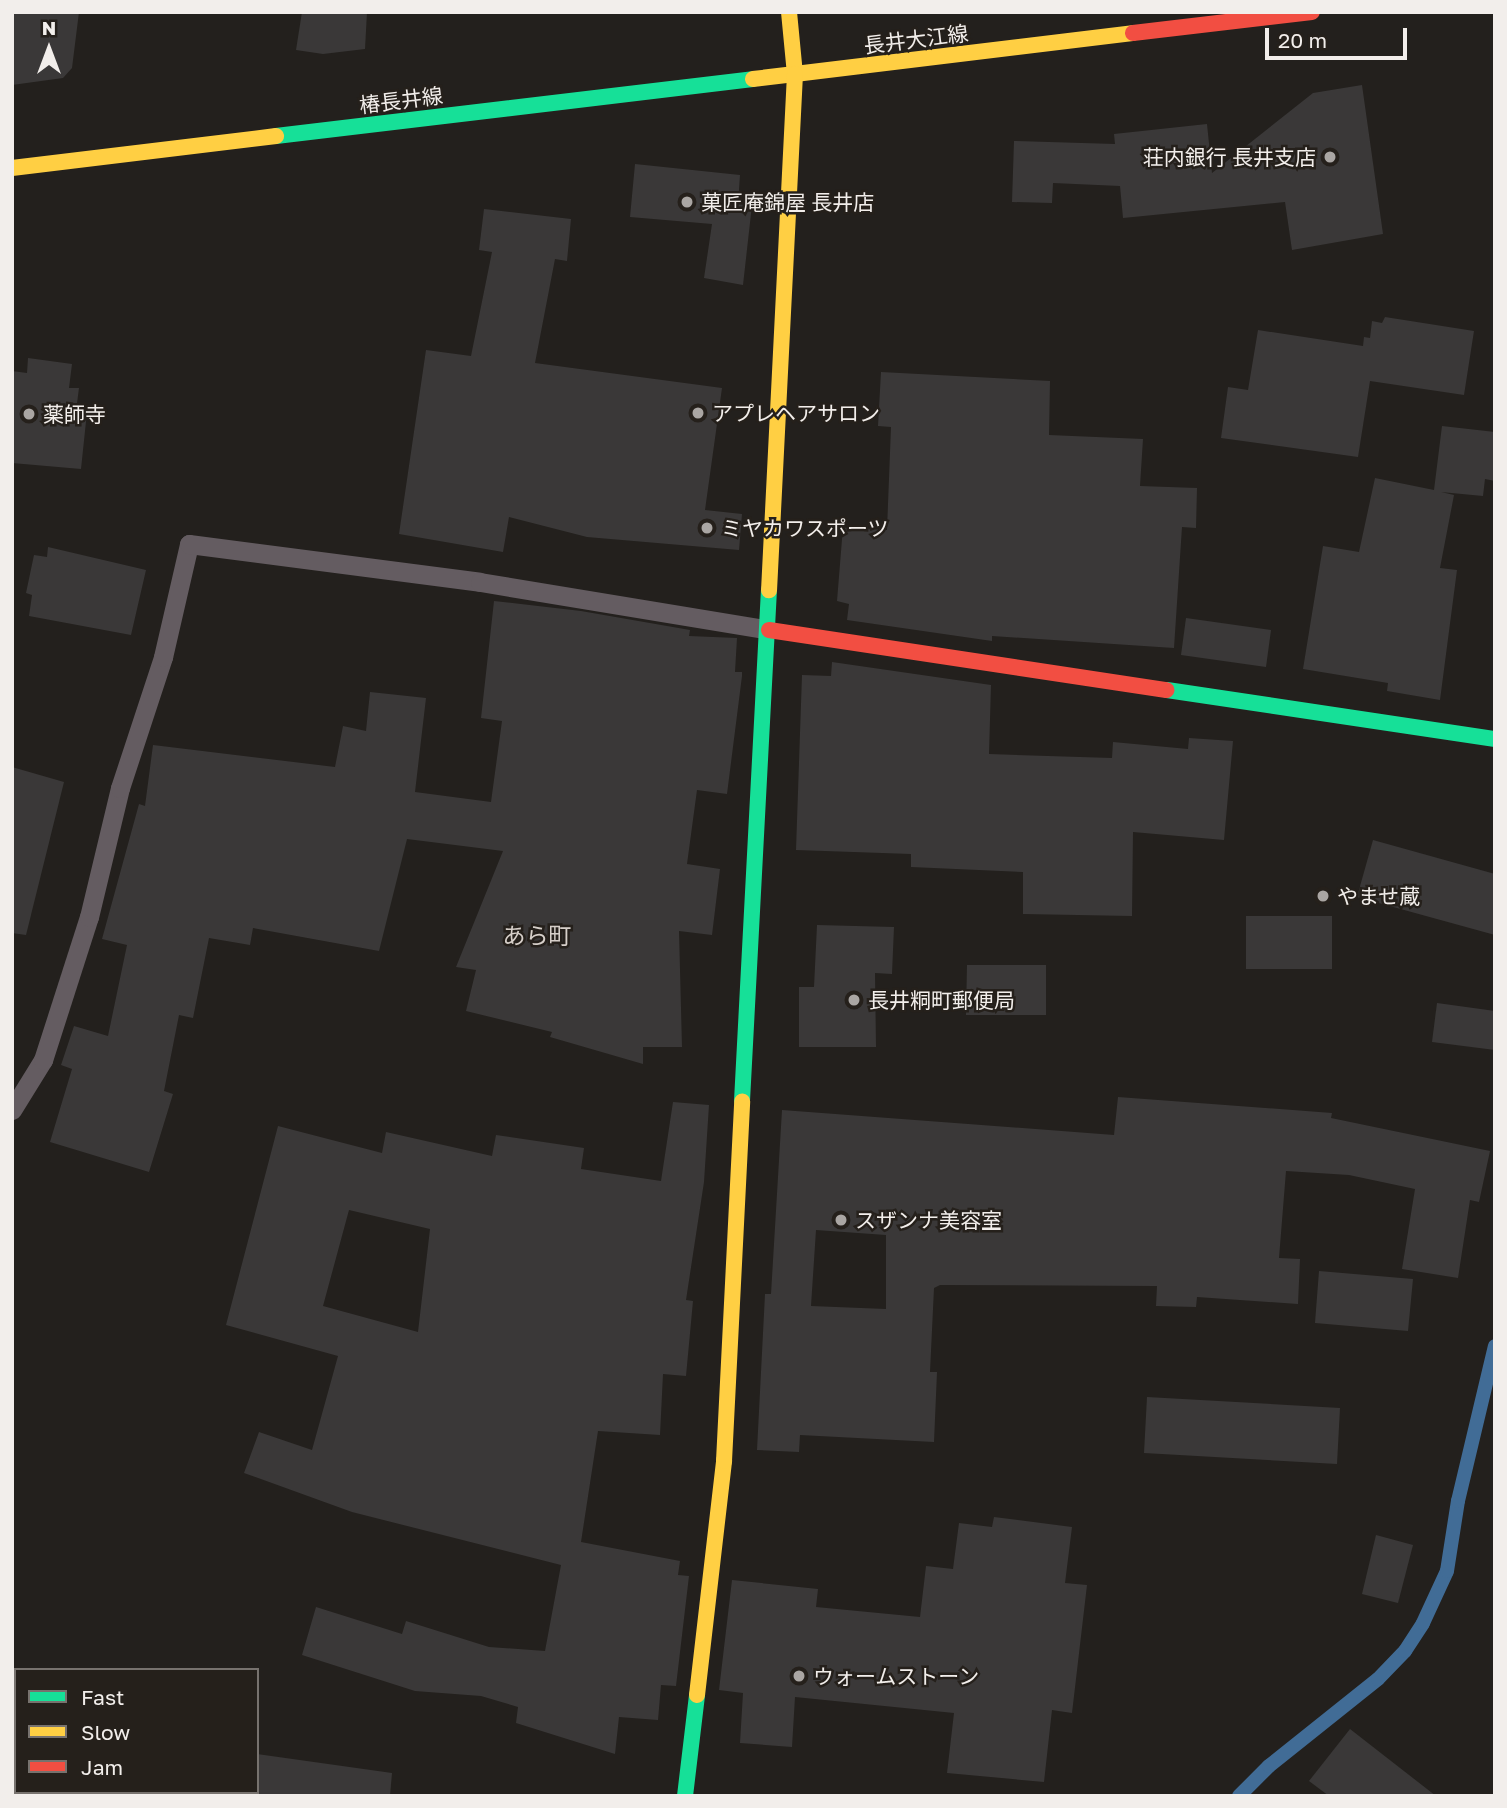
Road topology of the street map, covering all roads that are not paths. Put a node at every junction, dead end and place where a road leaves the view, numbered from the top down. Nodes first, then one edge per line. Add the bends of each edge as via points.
1 (789, 12) edge
2 (1312, 12) edge
3 (795, 74) junction
4 (12, 168) edge
5 (769, 630) junction
6 (1495, 739) edge
7 (12, 1110) edge
8 (685, 1796) edge

1 - 3 street
2 - 3 street, 長井大江線
3 - 4 street, 椿長井線
3 - 5 street
5 - 6 street
5 - 7 lane via 480,582 189,544 163,657 120,788 89,917 43,1060
5 - 8 street via 723,1461

